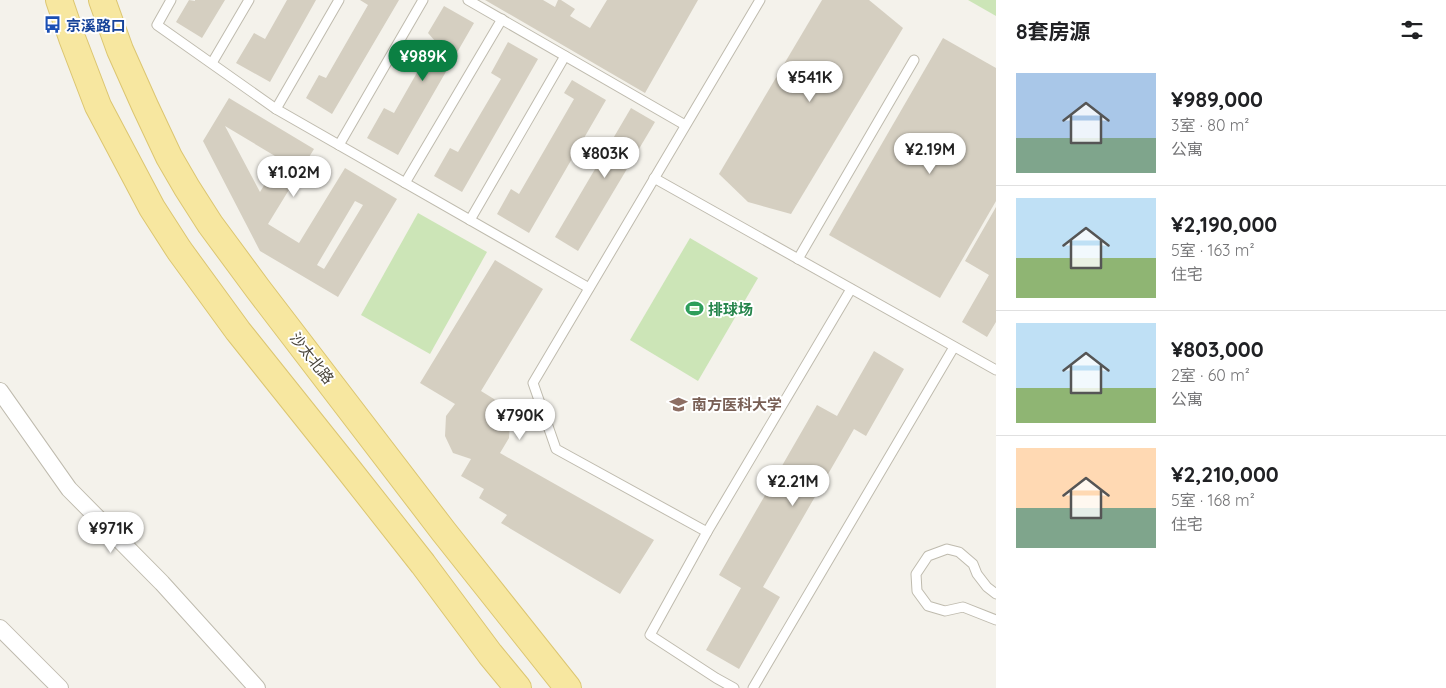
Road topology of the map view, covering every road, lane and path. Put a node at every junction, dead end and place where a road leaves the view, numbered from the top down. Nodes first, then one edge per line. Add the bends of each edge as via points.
1 (59, 0) edge
2 (102, 0) edge
3 (171, 0) edge
4 (249, 0) edge
5 (338, 0) edge
6 (423, 0) edge
7 (468, 0) edge
8 (760, 0) edge
9 (502, 19) junction
10 (565, 56) junction
11 (914, 60) dead end
12 (212, 63) junction
13 (276, 109) junction
14 (686, 125) junction
15 (339, 145) junction
16 (654, 178) junction
17 (405, 183) junction
18 (470, 220) junction
19 (798, 259) junction
20 (589, 288) junction
21 (851, 289) junction
22 (954, 347) junction
23 (310, 355) junction
24 (996, 370) edge
25 (278, 382) junction
26 (0, 391) edge
27 (707, 532) junction
28 (996, 594) edge
29 (996, 620) edge
30 (0, 628) edge
31 (60, 688) edge
32 (257, 688) edge
33 (518, 688) edge
34 (568, 688) edge
35 (734, 688) edge
36 (753, 688) edge

1 - 25 main road via 98,106 152,208 207,290
2 - 23 main road, 沙太北路 via 141,98 187,188 226,246
3 - 12 lane via 157,25
4 - 12 lane
5 - 13 lane
6 - 15 lane
7 - 9 lane
8 - 14 lane
9 - 10 lane
9 - 17 lane
10 - 14 lane
10 - 18 lane
11 - 19 lane
12 - 13 lane
13 - 15 lane
14 - 16 lane
15 - 17 lane
16 - 19 lane
16 - 20 lane
17 - 18 lane
18 - 20 lane
19 - 21 lane
20 - 27 lane via 533,383 556,450
21 - 22 lane
21 - 27 lane
22 - 24 lane
22 - 36 lane
23 - 25 main road
23 - 34 main road, 沙太北路
25 - 33 main road
26 - 32 street via 69,488 162,583
27 - 35 lane via 650,635
28 - 29 lane via 960,552 947,549 928,556 916,574 917,591 928,606 945,611 963,607
30 - 31 street

